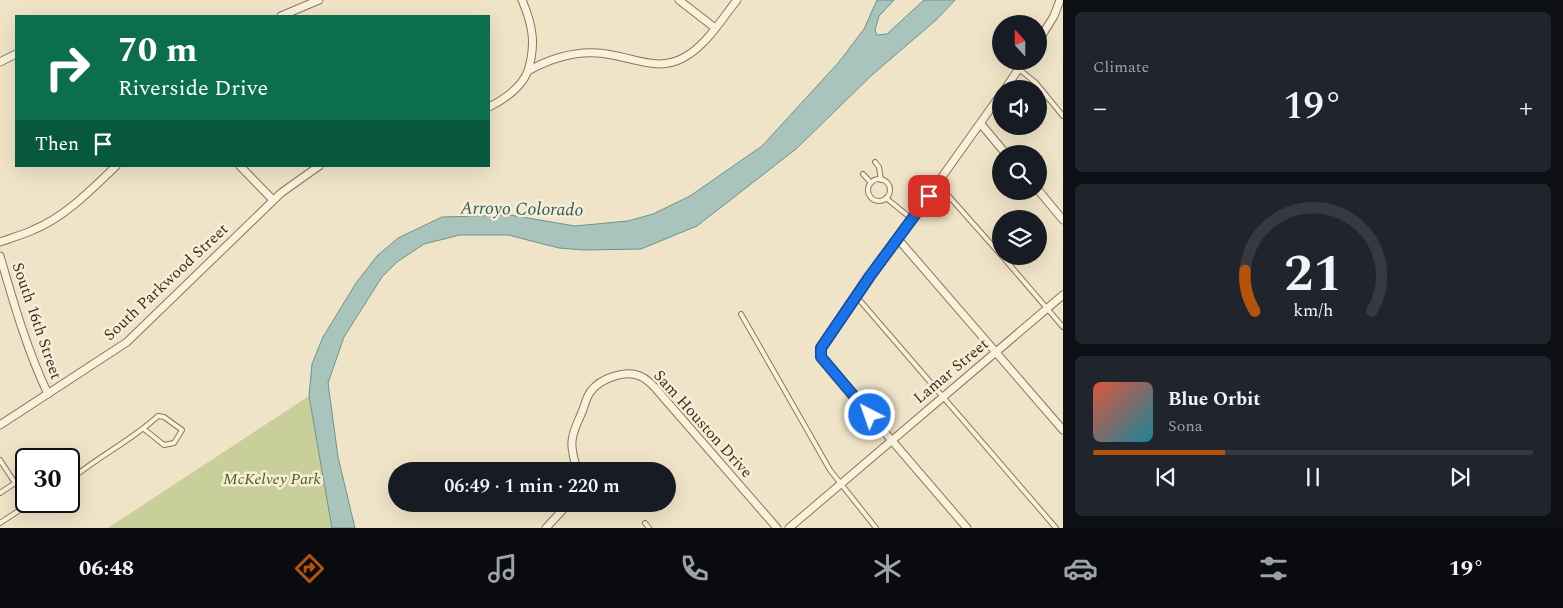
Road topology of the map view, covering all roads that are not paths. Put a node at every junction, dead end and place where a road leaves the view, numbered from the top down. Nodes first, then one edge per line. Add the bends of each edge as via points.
1 (319, 0) edge
2 (522, 0) edge
3 (679, 0) edge
4 (737, 0) edge
5 (1060, 7) edge
6 (284, 15) edge
7 (1048, 27) edge
8 (715, 28) junction
9 (15, 54) edge
10 (0, 62) edge
11 (1020, 70) edge
12 (528, 71) junction
13 (490, 106) edge
14 (992, 108) edge
15 (1063, 116) edge
16 (981, 124) junction
17 (998, 145) edge
18 (875, 162) dead end
19 (115, 167) edge
20 (241, 167) edge
21 (318, 167) edge
22 (863, 174) dead end
23 (880, 180) junction
24 (871, 183) junction
25 (938, 184) junction
26 (886, 198) junction
27 (273, 200) junction
28 (1046, 200) edge
29 (912, 219) junction
30 (1063, 220) edge
31 (898, 239) junction
32 (0, 242) edge
33 (992, 245) edge
34 (0, 256) edge
35 (1010, 265) edge
36 (1063, 294) edge
37 (856, 296) junction
38 (1047, 308) junction
39 (741, 314) dead end
40 (1063, 327) edge
41 (996, 352) junction
42 (48, 394) junction
43 (943, 396) junction
44 (0, 425) edge
45 (144, 429) junction
46 (1063, 430) edge
47 (892, 439) junction
48 (0, 460) edge
49 (575, 462) edge
50 (80, 472) edge
51 (840, 484) junction
52 (0, 493) edge
53 (561, 512) edge
54 (15, 513) edge
55 (0, 523) edge
56 (645, 523) dead end
57 (546, 528) edge
58 (649, 528) edge
59 (777, 528) edge
60 (789, 528) edge
61 (876, 528) edge
62 (967, 528) edge
63 (1056, 528) edge

1 - 6 street
2 - 12 street via 530,20 533,44
3 - 8 street
4 - 8 street
5 - 7 street
8 - 12 street via 694,51 669,63 655,64 585,53 554,60
9 - 10 street
11 - 15 lane via 1036,83
12 - 13 street via 510,94
14 - 16 street
16 - 17 street
16 - 25 street
18 - 23 lane via 879,167
19 - 32 street via 62,214 34,230
20 - 27 street
21 - 27 street, South Parkwood Street
22 - 24 lane
23 - 24 lane
23 - 26 lane via 887,182 890,189
24 - 26 lane via 870,197 876,201
25 - 29 street
25 - 33 lane
26 - 29 lane
27 - 42 street, South Parkwood Street via 127,342
28 - 30 street
29 - 31 street
31 - 37 street
31 - 41 street
34 - 42 street, South 16th Street via 32,360
35 - 38 lane
36 - 38 street, Lamar Street
37 - 43 lane
37 - 47 street via 821,348 821,357
38 - 40 lane
38 - 41 street, Lamar Street
39 - 51 lane
41 - 43 street, Lamar Street
41 - 46 street
42 - 44 street, South Parkwood Street
43 - 47 street, Lamar Street
43 - 63 lane
45 - 45 lane via 158,416 182,430 174,442 164,445
45 - 50 lane
47 - 51 street, Lamar Street
47 - 62 street
48 - 52 lane via 15,483
49 - 59 street, Sam Houston Drive via 572,441 590,392 596,385 614,377 641,377 663,397
51 - 60 street, Lamar Street
51 - 61 lane
53 - 57 street
54 - 55 lane
56 - 58 lane

